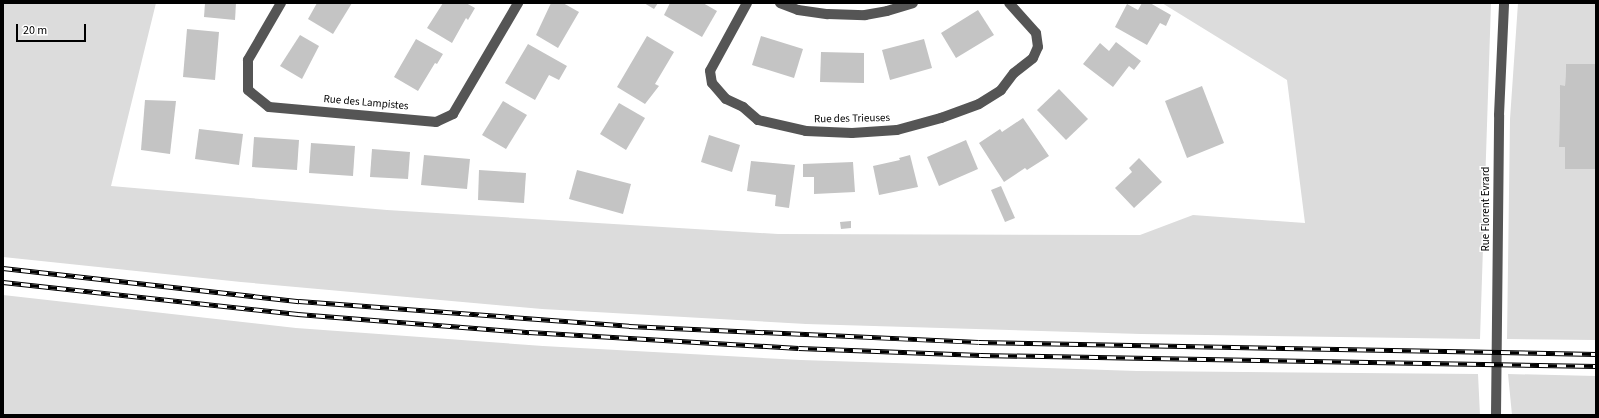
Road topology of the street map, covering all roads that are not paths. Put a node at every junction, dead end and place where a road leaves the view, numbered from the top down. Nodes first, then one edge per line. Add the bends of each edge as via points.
1 (281, 3) edge
2 (518, 3) edge
3 (747, 3) edge
4 (780, 3) edge
5 (913, 3) edge
6 (1009, 3) edge
7 (1504, 3) edge
8 (1496, 415) edge

1 - 2 street, Rue des Lampistes via 248,60 248,90 269,107 436,122 453,114
3 - 6 street, Rue des Trieuses via 710,71 712,83 726,99 743,107 758,120 806,131 852,133 897,130 941,118 979,104 1001,90 1014,73 1033,58 1038,46 1036,33
4 - 5 street via 798,10 865,15 887,12
7 - 8 street, Rue Florent Evrard via 1499,115

